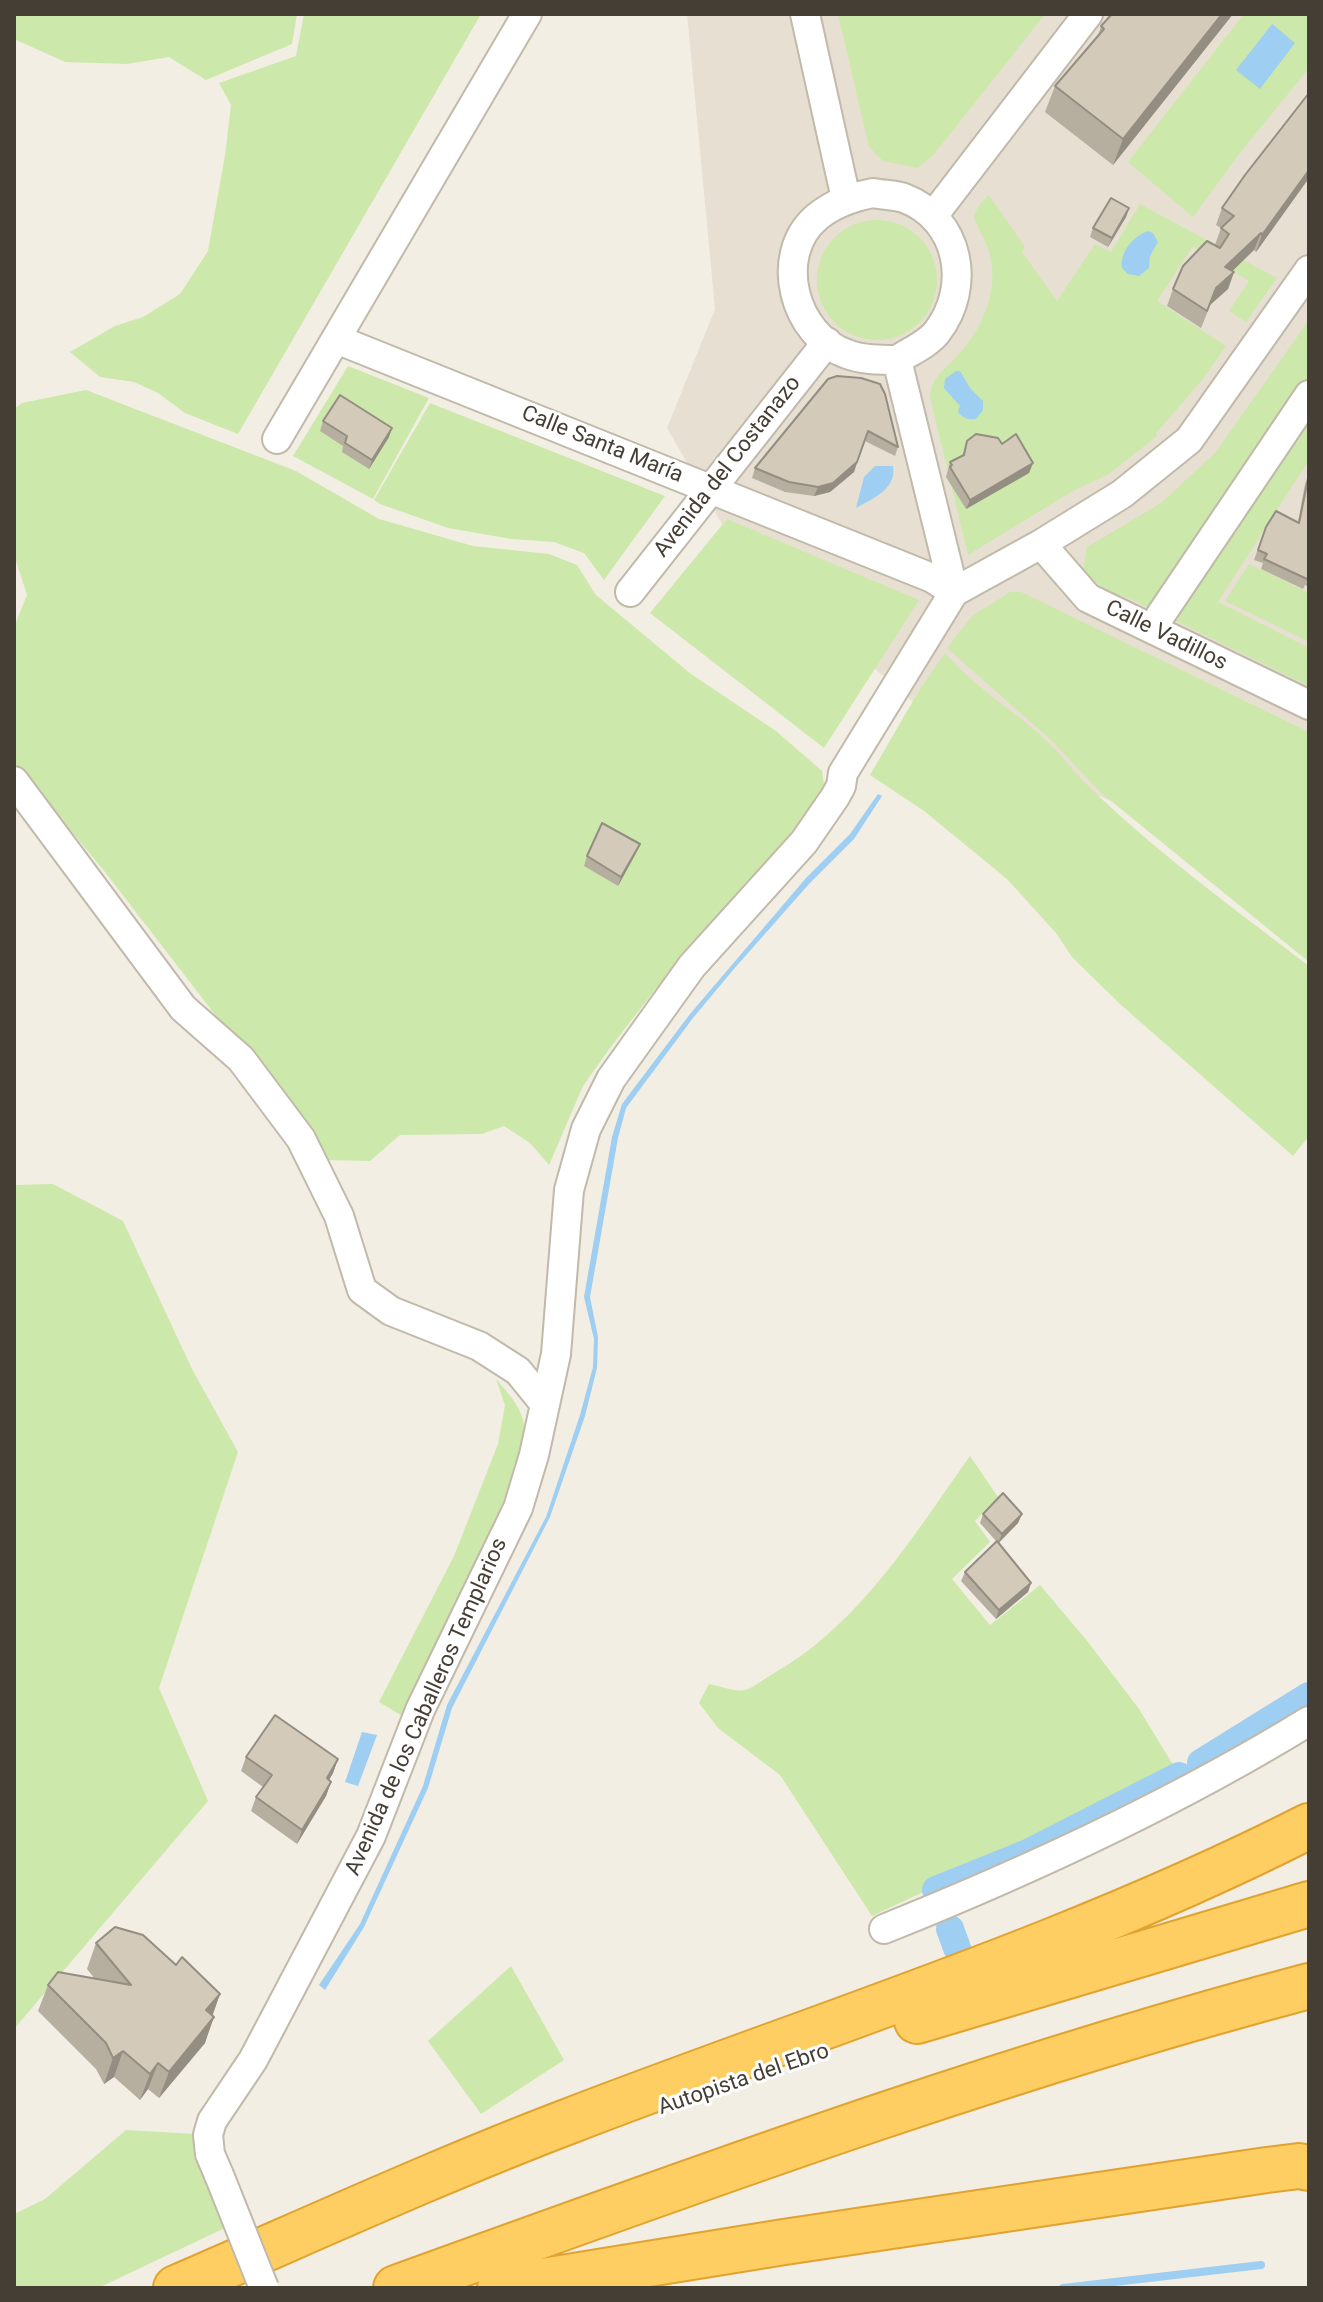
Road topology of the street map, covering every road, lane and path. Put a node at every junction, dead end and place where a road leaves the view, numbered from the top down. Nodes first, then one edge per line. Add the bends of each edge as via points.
1 (527, 14) edge
2 (805, 14) edge
3 (1088, 14) edge
4 (846, 199) junction
5 (933, 216) junction
6 (1309, 270) edge
7 (336, 339) junction
8 (827, 342) junction
9 (897, 360) junction
10 (1309, 395) edge
11 (277, 439) dead end
12 (711, 488) junction
13 (1041, 544) junction
14 (630, 592) dead end
15 (954, 592) junction
16 (1154, 630) junction
17 (1309, 705) edge
18 (14, 781) edge
19 (544, 1403) junction
20 (1309, 1721) edge
21 (1309, 1826) edge
22 (1309, 1904) edge
23 (884, 1929) dead end
24 (1309, 1986) edge
25 (1309, 2168) edge
26 (176, 2288) edge
27 (189, 2288) edge
28 (264, 2288) edge
29 (396, 2288) edge
30 (500, 2288) edge

1 - 7 street
2 - 4 street
3 - 5 street
4 - 5 street via 873,193 904,198
4 - 8 street via 815,218 798,246 792,278 799,311
5 - 9 street via 952,244 958,275 953,305 935,335
6 - 13 street, Avenida de los Caballeros Templarios via 1189,440 1122,494
7 - 11 street
7 - 12 street, Calle Santa María
8 - 9 street via 846,354
8 - 12 street, Avenida del Costanazo
9 - 15 street
10 - 16 street
12 - 14 street, Avenida del Costanazo
12 - 15 street, Calle Santa María via 932,578
13 - 15 street, Avenida de los Caballeros Templarios
13 - 16 street, Calle Vadillos via 1088,598
15 - 19 street, Avenida de los Caballeros Templarios via 804,842 692,966 611,1079 586,1129 569,1190 556,1354
16 - 17 street, Calle Vadillos
18 - 19 street via 183,1008 241,1059 301,1139 339,1216 362,1290 391,1311 479,1346 518,1371
19 - 28 street, Avenida de los Caballeros Templarios, bridge via 518,1508 420,1710 371,1836 265,2039 212,2121 210,2154
20 - 23 street via 1096,1839
21 - 26 highway via 1081,1931 569,2121
22 - 27 highway, Autopista del Ebro via 777,2067
24 - 29 highway via 912,2105
25 - 30 highway via 1024,2206

